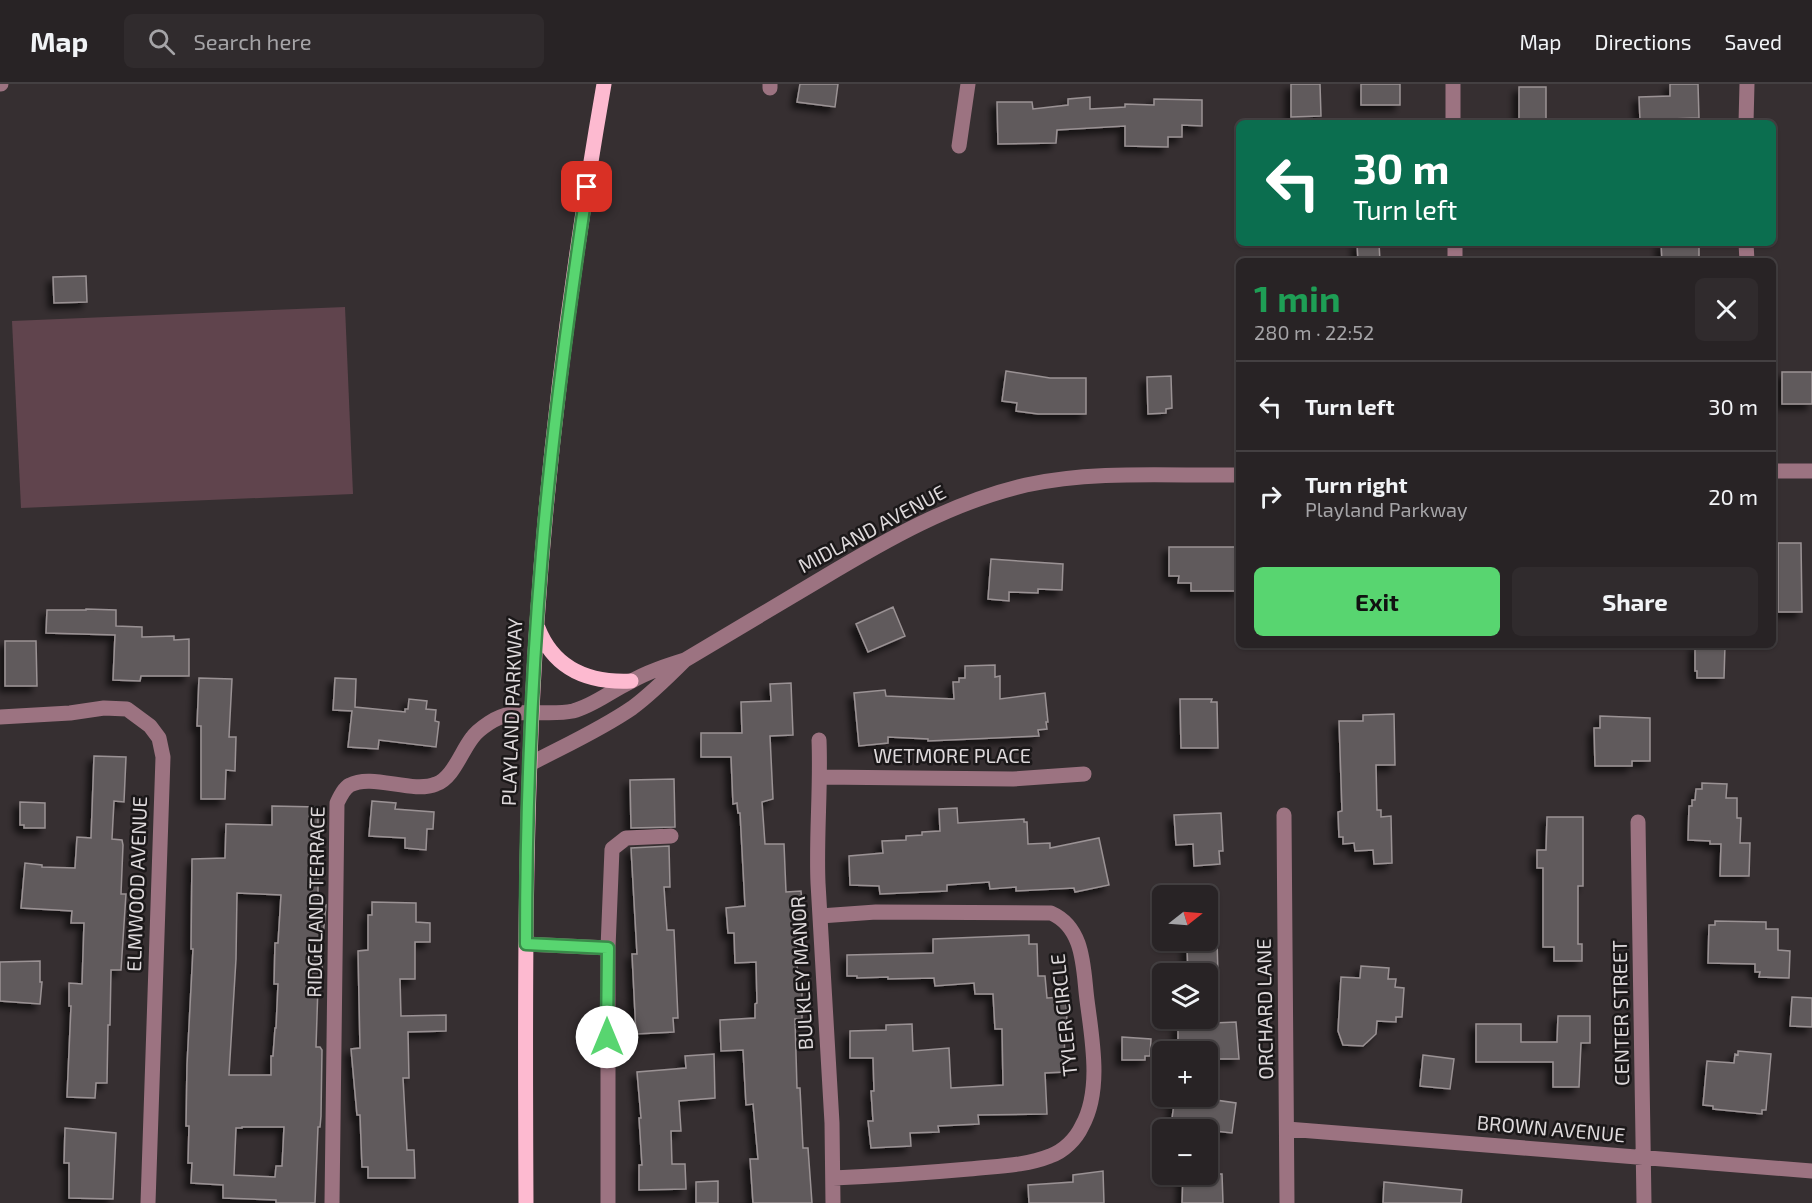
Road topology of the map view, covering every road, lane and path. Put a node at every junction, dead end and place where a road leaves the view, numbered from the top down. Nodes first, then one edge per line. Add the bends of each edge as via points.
1 (604, 84) edge
2 (968, 84) edge
3 (1453, 84) edge
4 (1747, 84) edge
5 (1453, 120) edge
6 (1746, 120) edge
7 (959, 146) dead end
8 (1776, 471) edge
9 (1812, 471) edge
10 (1236, 475) edge
11 (536, 624) junction
12 (685, 660) junction
13 (631, 681) junction
14 (532, 711) junction
15 (0, 717) edge
16 (819, 741) dead end
17 (530, 764) junction
18 (1084, 774) dead end
19 (820, 777) junction
20 (1284, 815) dead end
21 (1638, 822) dead end
22 (671, 836) dead end
23 (820, 916) junction
24 (526, 944) junction
25 (608, 948) junction
26 (1287, 1129) junction
27 (1644, 1158) junction
28 (1812, 1172) edge
29 (833, 1178) junction
30 (148, 1203) edge
31 (332, 1203) edge
32 (526, 1203) edge
33 (608, 1203) edge
34 (833, 1203) edge
35 (1287, 1203) edge
36 (1644, 1203) edge

1 - 11 main road, PLAYLAND PARKWAY via 558,393
2 - 7 street
3 - 5 street
4 - 6 street
8 - 9 street
10 - 12 street, MIDLAND AVENUE via 1075,479 986,496 890,539
11 - 13 main road via 544,644 568,667 609,682
11 - 14 main road, PLAYLAND PARKWAY
12 - 13 street, MIDLAND AVENUE
12 - 17 street, MIDLAND AVENUE via 632,707
13 - 14 street, MIDLAND AVENUE via 576,710
14 - 17 main road, PLAYLAND PARKWAY
14 - 31 street, RIDGELAND TERRACE via 490,722 474,735 440,783 428,787 377,782 350,785 338,803
15 - 30 street, ELMWOOD AVENUE via 127,709 159,738 163,757
16 - 19 street, BULKLEY MANOR
17 - 24 main road, PLAYLAND PARKWAY
18 - 19 street, WETMORE PLACE via 1013,779
19 - 23 street, BULKLEY MANOR
20 - 26 street, ORCHARD LANE
21 - 27 street, CENTER STREET
22 - 25 street via 626,838 612,849
23 - 29 street, BULKLEY MANOR
23 - 29 street, TYLER CIRCLE via 876,912 1051,913 1060,917 1070,927 1080,950 1092,1056 1093,1083 1084,1124 1076,1137 1052,1156 1010,1165
24 - 25 street
24 - 32 main road, PLAYLAND PARKWAY
25 - 33 street
26 - 27 street, BROWN AVENUE
26 - 35 street, ORCHARD LANE
27 - 28 street, BROWN AVENUE
27 - 36 street, CENTER STREET
29 - 34 street, BULKLEY MANOR

